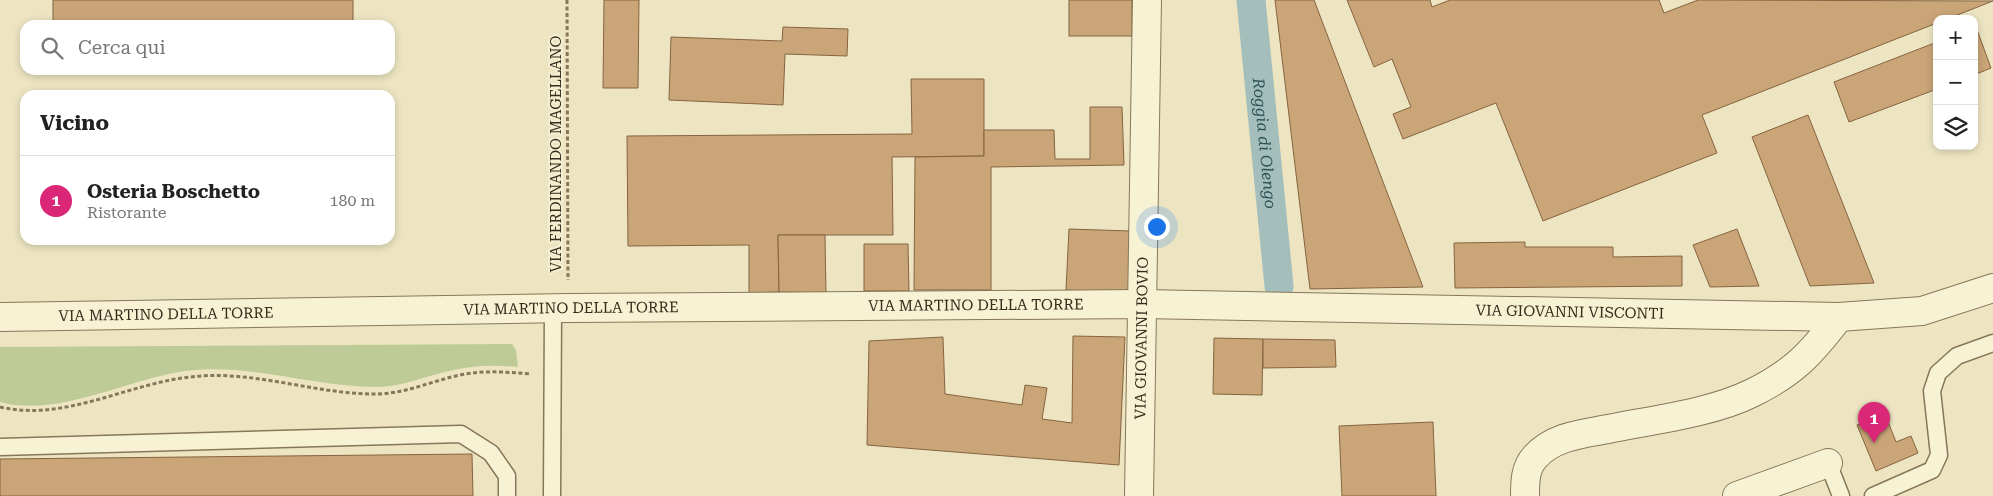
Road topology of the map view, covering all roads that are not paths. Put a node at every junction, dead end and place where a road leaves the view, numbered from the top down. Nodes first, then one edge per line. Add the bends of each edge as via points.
1 (1147, 0) edge
2 (1993, 288) edge
3 (1142, 304) junction
4 (561, 308) junction
5 (0, 317) edge
6 (1839, 317) junction
7 (1993, 343) edge
8 (0, 447) edge
9 (1828, 463) joint
10 (507, 496) edge
11 (552, 496) edge
12 (1139, 496) edge
13 (1524, 496) edge
14 (1737, 496) edge
15 (1841, 496) edge
16 (1873, 496) edge

1 - 3 street, VIA GIOVANNI BOVIO
2 - 6 street, VIA GIOVANNI VISCONTI via 1922,311
3 - 4 street, VIA MARTINO DELLA TORRE
3 - 6 street, VIA GIOVANNI VISCONTI
3 - 12 street, VIA GIOVANNI BOVIO
4 - 5 street, VIA MARTINO DELLA TORRE
4 - 11 lane via 552,375
6 - 13 street via 1795,368 1751,394 1722,405 1560,439 1534,458 1525,475
7 - 16 lane via 1957,356 1938,373 1932,391 1939,455 1932,470
8 - 10 lane via 461,434 491,453 507,476
9 - 14 street
9 - 15 lane

